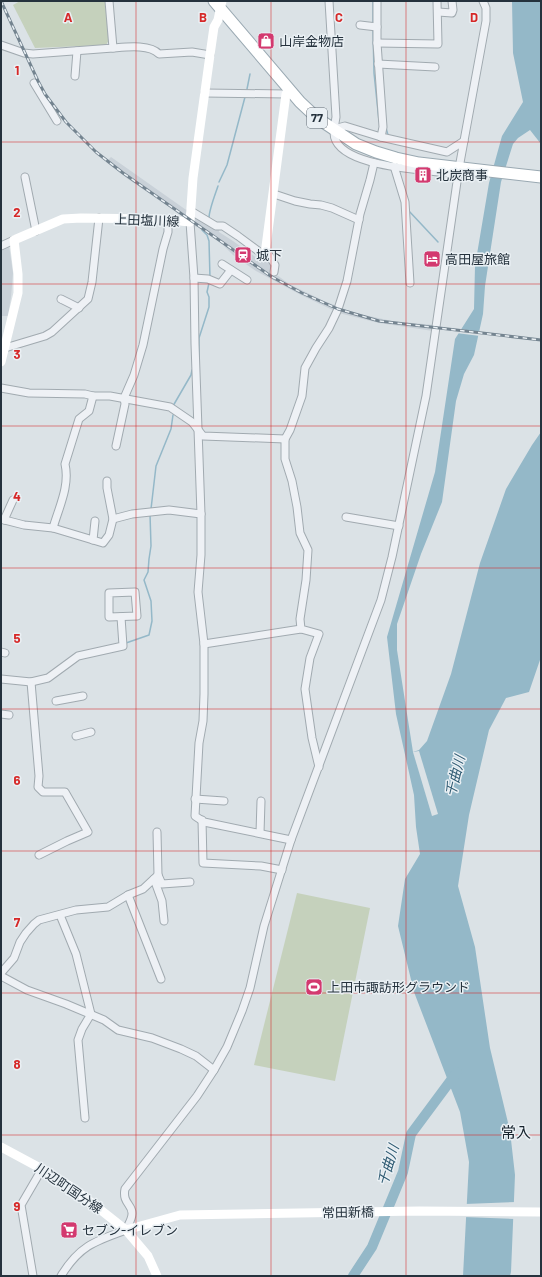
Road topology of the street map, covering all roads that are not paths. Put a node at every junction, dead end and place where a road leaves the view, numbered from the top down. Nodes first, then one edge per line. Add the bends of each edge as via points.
1 (109, 1) edge
2 (329, 1) edge
3 (377, 1) edge
4 (437, 1) edge
5 (452, 1) edge
6 (483, 1) edge
7 (219, 3) edge
8 (438, 12) junction
9 (360, 24) dead end
10 (377, 27) junction
11 (377, 43) junction
12 (1, 46) edge
13 (113, 48) junction
14 (77, 51) junction
15 (210, 55) junction
16 (378, 64) junction
17 (435, 67) dead end
18 (75, 76) dead end
19 (34, 83) dead end
20 (204, 93) junction
21 (288, 93) junction
22 (57, 121) dead end
23 (334, 129) junction
24 (381, 137) junction
25 (464, 141) junction
26 (374, 163) junction
27 (394, 166) junction
28 (460, 171) junction
29 (25, 177) dead end
30 (541, 177) edge
31 (274, 194) junction
32 (191, 211) junction
33 (99, 218) junction
34 (168, 220) junction
35 (359, 220) junction
36 (190, 222) junction
37 (36, 231) junction
38 (14, 240) junction
39 (1, 246) edge
40 (265, 254) junction
41 (222, 264) dead end
42 (231, 270) junction
43 (274, 272) dead end
44 (194, 278) junction
45 (247, 280) dead end
46 (410, 283) dead end
47 (60, 299) dead end
48 (80, 308) junction
49 (5, 348) junction
50 (1, 362) edge
51 (1, 388) edge
52 (93, 396) junction
53 (124, 398) junction
54 (198, 430) junction
55 (284, 439) junction
56 (116, 446) dead end
57 (107, 480) dead end
58 (12, 500) dead end
59 (201, 514) junction
60 (346, 517) dead end
61 (113, 519) junction
62 (2, 520) edge
63 (95, 521) dead end
64 (398, 526) junction
65 (53, 528) junction
66 (93, 540) junction
67 (121, 617) junction
68 (301, 630) junction
69 (204, 644) junction
70 (1, 679) edge
71 (31, 682) junction
72 (83, 696) dead end
73 (56, 701) dead end
74 (1, 714) edge
75 (9, 715) dead end
76 (91, 732) dead end
77 (76, 736) dead end
78 (319, 767) junction
79 (195, 799) junction
80 (224, 801) dead end
81 (261, 801) dead end
82 (202, 820) junction
83 (157, 832) dead end
84 (260, 833) junction
85 (291, 840) junction
86 (39, 855) dead end
87 (282, 870) junction
88 (156, 877) junction
89 (190, 882) dead end
90 (128, 895) junction
91 (60, 915) junction
92 (164, 921) dead end
93 (1, 973) edge
94 (1, 976) edge
95 (161, 979) dead end
96 (91, 1014) junction
97 (214, 1070) junction
98 (86, 1118) dead end
99 (1, 1147) edge
100 (42, 1169) junction
101 (541, 1212) edge
102 (126, 1230) junction
103 (33, 1276) edge
104 (61, 1276) edge
105 (157, 1276) edge

1 - 13 street
2 - 23 street via 336,117
3 - 10 street
4 - 8 street
5 - 8 street via 452,12
6 - 25 street via 486,21
7 - 15 street, 上田塩川線
7 - 21 main road, 77
8 - 11 street via 438,44
9 - 10 street
10 - 11 street
11 - 16 street
12 - 14 street via 24,53
13 - 14 street
13 - 15 street via 151,48 159,54 192,52
14 - 18 street
15 - 20 street, 上田塩川線
16 - 17 street
16 - 24 street via 383,127
19 - 22 street
20 - 21 street
20 - 32 street, 上田塩川線
21 - 23 main road, 77
21 - 31 street
23 - 24 street via 345,126
23 - 26 street via 334,139 338,145
23 - 28 main road, 77 via 364,147 396,158
24 - 25 street via 447,152
25 - 28 street
26 - 27 street
26 - 35 street
27 - 28 street via 449,173
27 - 46 street via 405,202
28 - 30 main road, 77
28 - 64 street via 426,396
29 - 37 street
31 - 35 street via 332,208
31 - 40 street
32 - 36 street, 上田塩川線
32 - 40 street via 216,226 223,226
33 - 34 street, 上田塩川線
33 - 37 street, 上田塩川線 via 63,220
33 - 48 street via 92,282 88,299
34 - 36 street, 上田塩川線
34 - 53 street via 168,232 143,345
35 - 55 street via 347,281 338,310 305,368 302,396 290,430
36 - 44 street
37 - 38 street, 上田塩川線
38 - 39 street
38 - 49 street via 18,293
40 - 43 street via 269,255 275,266
41 - 42 street
42 - 44 street via 220,284 208,279
42 - 45 street
44 - 54 street
47 - 48 street
48 - 49 street via 45,336
49 - 50 street
51 - 52 street
52 - 53 street
52 - 65 street via 89,411 79,419 64,464 66,483
53 - 54 street via 170,408 192,422
53 - 56 street
54 - 55 street via 203,436
54 - 59 street
55 - 68 street via 285,459 292,480 300,533 308,550
57 - 61 street
58 - 62 street
59 - 61 street via 169,510
59 - 69 street via 198,592
60 - 64 street
61 - 66 street via 109,535 103,543
62 - 65 street
63 - 66 street
64 - 78 street via 381,600
65 - 66 street
67 - 67 street via 137,616 135,592 110,593 109,617
67 - 71 street via 123,646 78,656 48,678
68 - 69 street
68 - 78 street via 319,634 310,658 305,689
69 - 79 street via 203,721
70 - 71 street
71 - 86 street via 38,787 43,792 65,792 88,832
72 - 73 street
74 - 75 street
76 - 77 street
78 - 85 street
79 - 80 street
79 - 82 street via 195,816
81 - 84 street
82 - 84 street
82 - 87 street via 203,863 261,866
83 - 88 street
84 - 85 street
85 - 87 street
87 - 97 street via 264,926 250,988 227,1047
88 - 89 street via 162,884
88 - 90 street via 143,889
88 - 92 street
90 - 91 street via 108,907 76,910
90 - 95 street
91 - 93 street via 39,920 34,924 20,942 14,958
91 - 96 street via 76,954
94 - 96 street via 27,990
96 - 97 street via 118,1030 152,1038 181,1049 196,1056
96 - 98 street via 78,1040
97 - 102 street via 125,1189 125,1199 132,1211
99 - 100 street, 川辺町国分線
100 - 102 street, 川辺町国分線 via 73,1188
100 - 103 street via 21,1205
101 - 102 street, 常田新橋 via 419,1211 180,1215
102 - 104 street via 91,1243 74,1257
102 - 105 street, 川辺町国分線 via 148,1256

